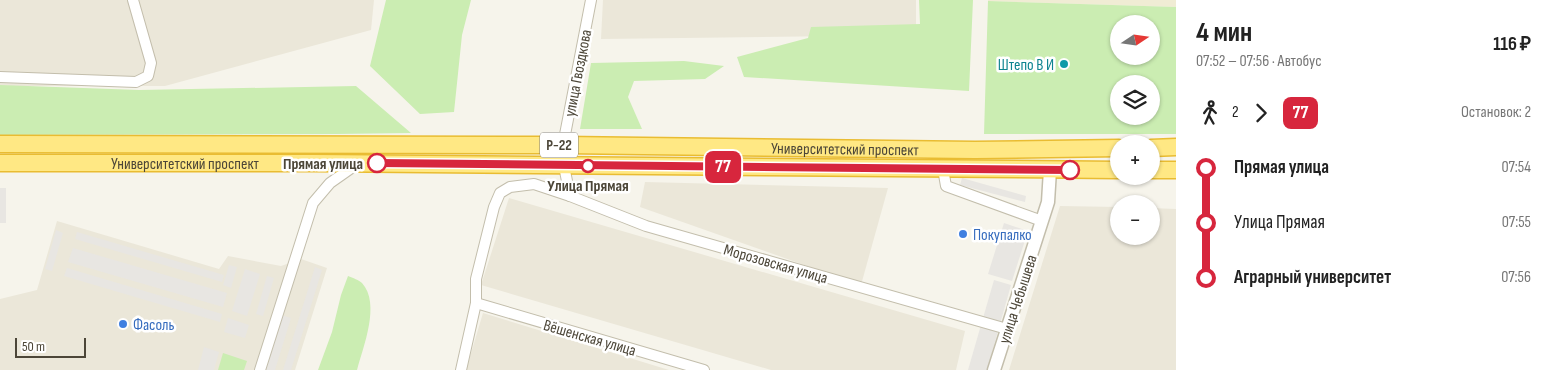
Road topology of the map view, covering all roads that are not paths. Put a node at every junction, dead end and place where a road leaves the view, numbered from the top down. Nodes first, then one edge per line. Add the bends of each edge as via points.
1 (133, 0) edge
2 (591, 0) edge
3 (0, 77) edge
4 (0, 144) edge
5 (563, 145) junction
6 (1176, 147) edge
7 (789, 148) junction
8 (1110, 148) edge
9 (1160, 148) edge
10 (0, 163) edge
11 (358, 163) junction
12 (564, 166) junction
13 (790, 167) junction
14 (943, 169) junction
15 (1050, 170) junction
16 (1110, 170) edge
17 (1160, 170) edge
18 (1176, 170) edge
19 (570, 196) junction
20 (1042, 221) junction
21 (476, 303) junction
22 (1007, 329) junction
23 (260, 370) edge
24 (461, 370) edge
25 (704, 370) edge
26 (994, 370) edge

1 - 3 street via 152,63 148,76 136,82
2 - 5 street, улица Гвоздкова
4 - 5 highway, Университетский проспект / Р-22
5 - 7 highway, Университетский проспект / Р-22
5 - 12 street, улица Гвоздкова
6 - 9 highway
7 - 8 highway, Университетский проспект / Р-22
7 - 13 highway via 781,159 782,164
10 - 11 highway, Университетский проспект / Р-22
11 - 12 highway, Университетский проспект / Р-22
11 - 23 street via 330,183 313,203
12 - 13 highway, Университетский проспект / Р-22
12 - 19 street, улица Гвоздкова
13 - 14 highway, Университетский проспект / Р-22
14 - 15 highway, Университетский проспект / Р-22
14 - 20 street via 946,186
15 - 16 highway, Университетский проспект / Р-22
15 - 20 street, улица Чебышева via 1048,202
17 - 18 highway
19 - 21 street, Морозовская улица via 534,184 510,187 500,193 476,279
19 - 22 street, Морозовская улица via 646,226
20 - 22 street, улица Чебышева
21 - 24 street
21 - 25 street, Вёшенская улица
22 - 26 street, улица Чебышева

